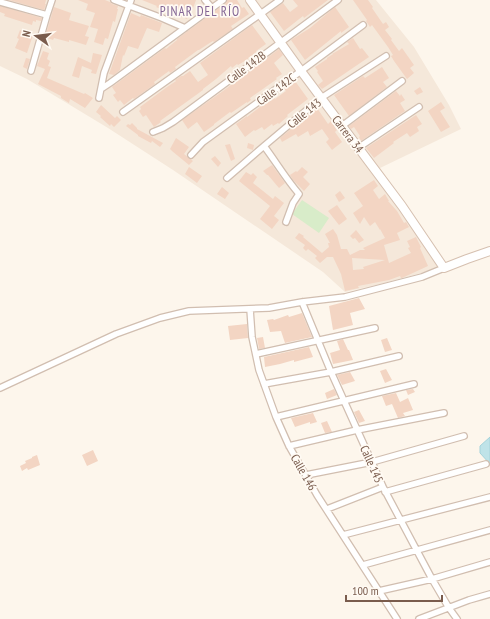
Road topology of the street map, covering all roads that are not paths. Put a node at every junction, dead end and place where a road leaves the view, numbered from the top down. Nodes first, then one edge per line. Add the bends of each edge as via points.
1 (52, 0) edge
2 (114, 0) edge
3 (205, 0) edge
4 (223, 0) edge
5 (250, 0) edge
6 (280, 0) edge
7 (338, 0) edge
8 (0, 2) edge
9 (130, 3) edge
10 (212, 8) junction
11 (260, 14) junction
12 (47, 15) junction
13 (363, 25) dead end
14 (185, 28) junction
15 (280, 42) junction
16 (386, 56) dead end
17 (31, 71) dead end
18 (301, 71) junction
19 (402, 81) dead end
20 (101, 89) junction
21 (99, 98) dead end
22 (321, 98) junction
23 (419, 107) dead end
24 (123, 112) dead end
25 (342, 126) junction
26 (153, 132) dead end
27 (264, 146) junction
28 (358, 148) junction
29 (191, 155) dead end
30 (227, 178) dead end
31 (286, 222) dead end
32 (490, 252) edge
33 (444, 268) junction
34 (302, 302) junction
35 (250, 308) junction
36 (375, 328) dead end
37 (318, 341) junction
38 (256, 354) junction
39 (399, 356) dead end
40 (331, 372) junction
41 (264, 384) junction
42 (414, 384) dead end
43 (0, 388) edge
44 (344, 400) junction
45 (444, 413) dead end
46 (276, 417) junction
47 (357, 430) junction
48 (464, 436) dead end
49 (289, 446) junction
50 (372, 462) junction
51 (486, 464) dead end
52 (306, 475) junction
53 (384, 490) junction
54 (490, 497) edge
55 (327, 509) junction
56 (400, 520) junction
57 (490, 530) edge
58 (344, 535) junction
59 (416, 550) junction
60 (490, 562) edge
61 (363, 565) junction
62 (432, 579) junction
63 (379, 591) junction
64 (490, 594) edge
65 (449, 608) junction
66 (397, 619) edge
67 (419, 619) edge
68 (457, 619) edge

1 - 12 street
2 - 9 street
3 - 10 street
4 - 10 street
5 - 11 street, Carrera 34
6 - 11 street
7 - 15 street, Calle 142B
8 - 12 street
9 - 14 street
9 - 20 street via 104,73
10 - 14 street
11 - 15 street, Carrera 34
11 - 24 street
12 - 17 street
13 - 18 street, Calle 142C
14 - 20 street
15 - 18 street, Carrera 34
15 - 26 street, Calle 142B via 173,122
16 - 22 street, Calle 143
18 - 22 street, Carrera 34
18 - 29 street, Calle 142C via 203,142
19 - 25 street
20 - 21 street
22 - 25 street, Carrera 34
22 - 27 street, Calle 143
23 - 28 street
25 - 28 street, Carrera 34
27 - 30 street, Calle 143
27 - 31 street via 299,194
28 - 33 street, Carrera 34
32 - 33 street
33 - 34 street via 422,277 345,297
34 - 35 street via 269,308
34 - 37 street, Calle 145
35 - 38 street, Calle 146
35 - 43 street via 189,311 160,318 116,334
36 - 37 street
37 - 38 street
37 - 40 street, Calle 145
38 - 41 street, Calle 146
39 - 40 street
40 - 41 street
40 - 44 street, Calle 145
41 - 46 street, Calle 146
42 - 44 street
44 - 46 street
44 - 47 street, Calle 145
45 - 47 street
46 - 49 street, Calle 146
47 - 49 street
47 - 50 street, Calle 145
48 - 50 street
49 - 52 street, Calle 146
50 - 52 street
50 - 53 street, Calle 145
51 - 53 street
52 - 55 street, Calle 146
53 - 55 street
53 - 56 street, Calle 145
54 - 56 street
55 - 58 street, Calle 146
56 - 58 street
56 - 59 street, Calle 145
57 - 59 street
58 - 61 street, Calle 146
59 - 61 street
59 - 62 street, Calle 145
60 - 62 street
61 - 63 street, Calle 146
62 - 63 street
62 - 65 street, Calle 145
63 - 66 street, Calle 146
64 - 65 street
65 - 67 street
65 - 68 street, Calle 145

